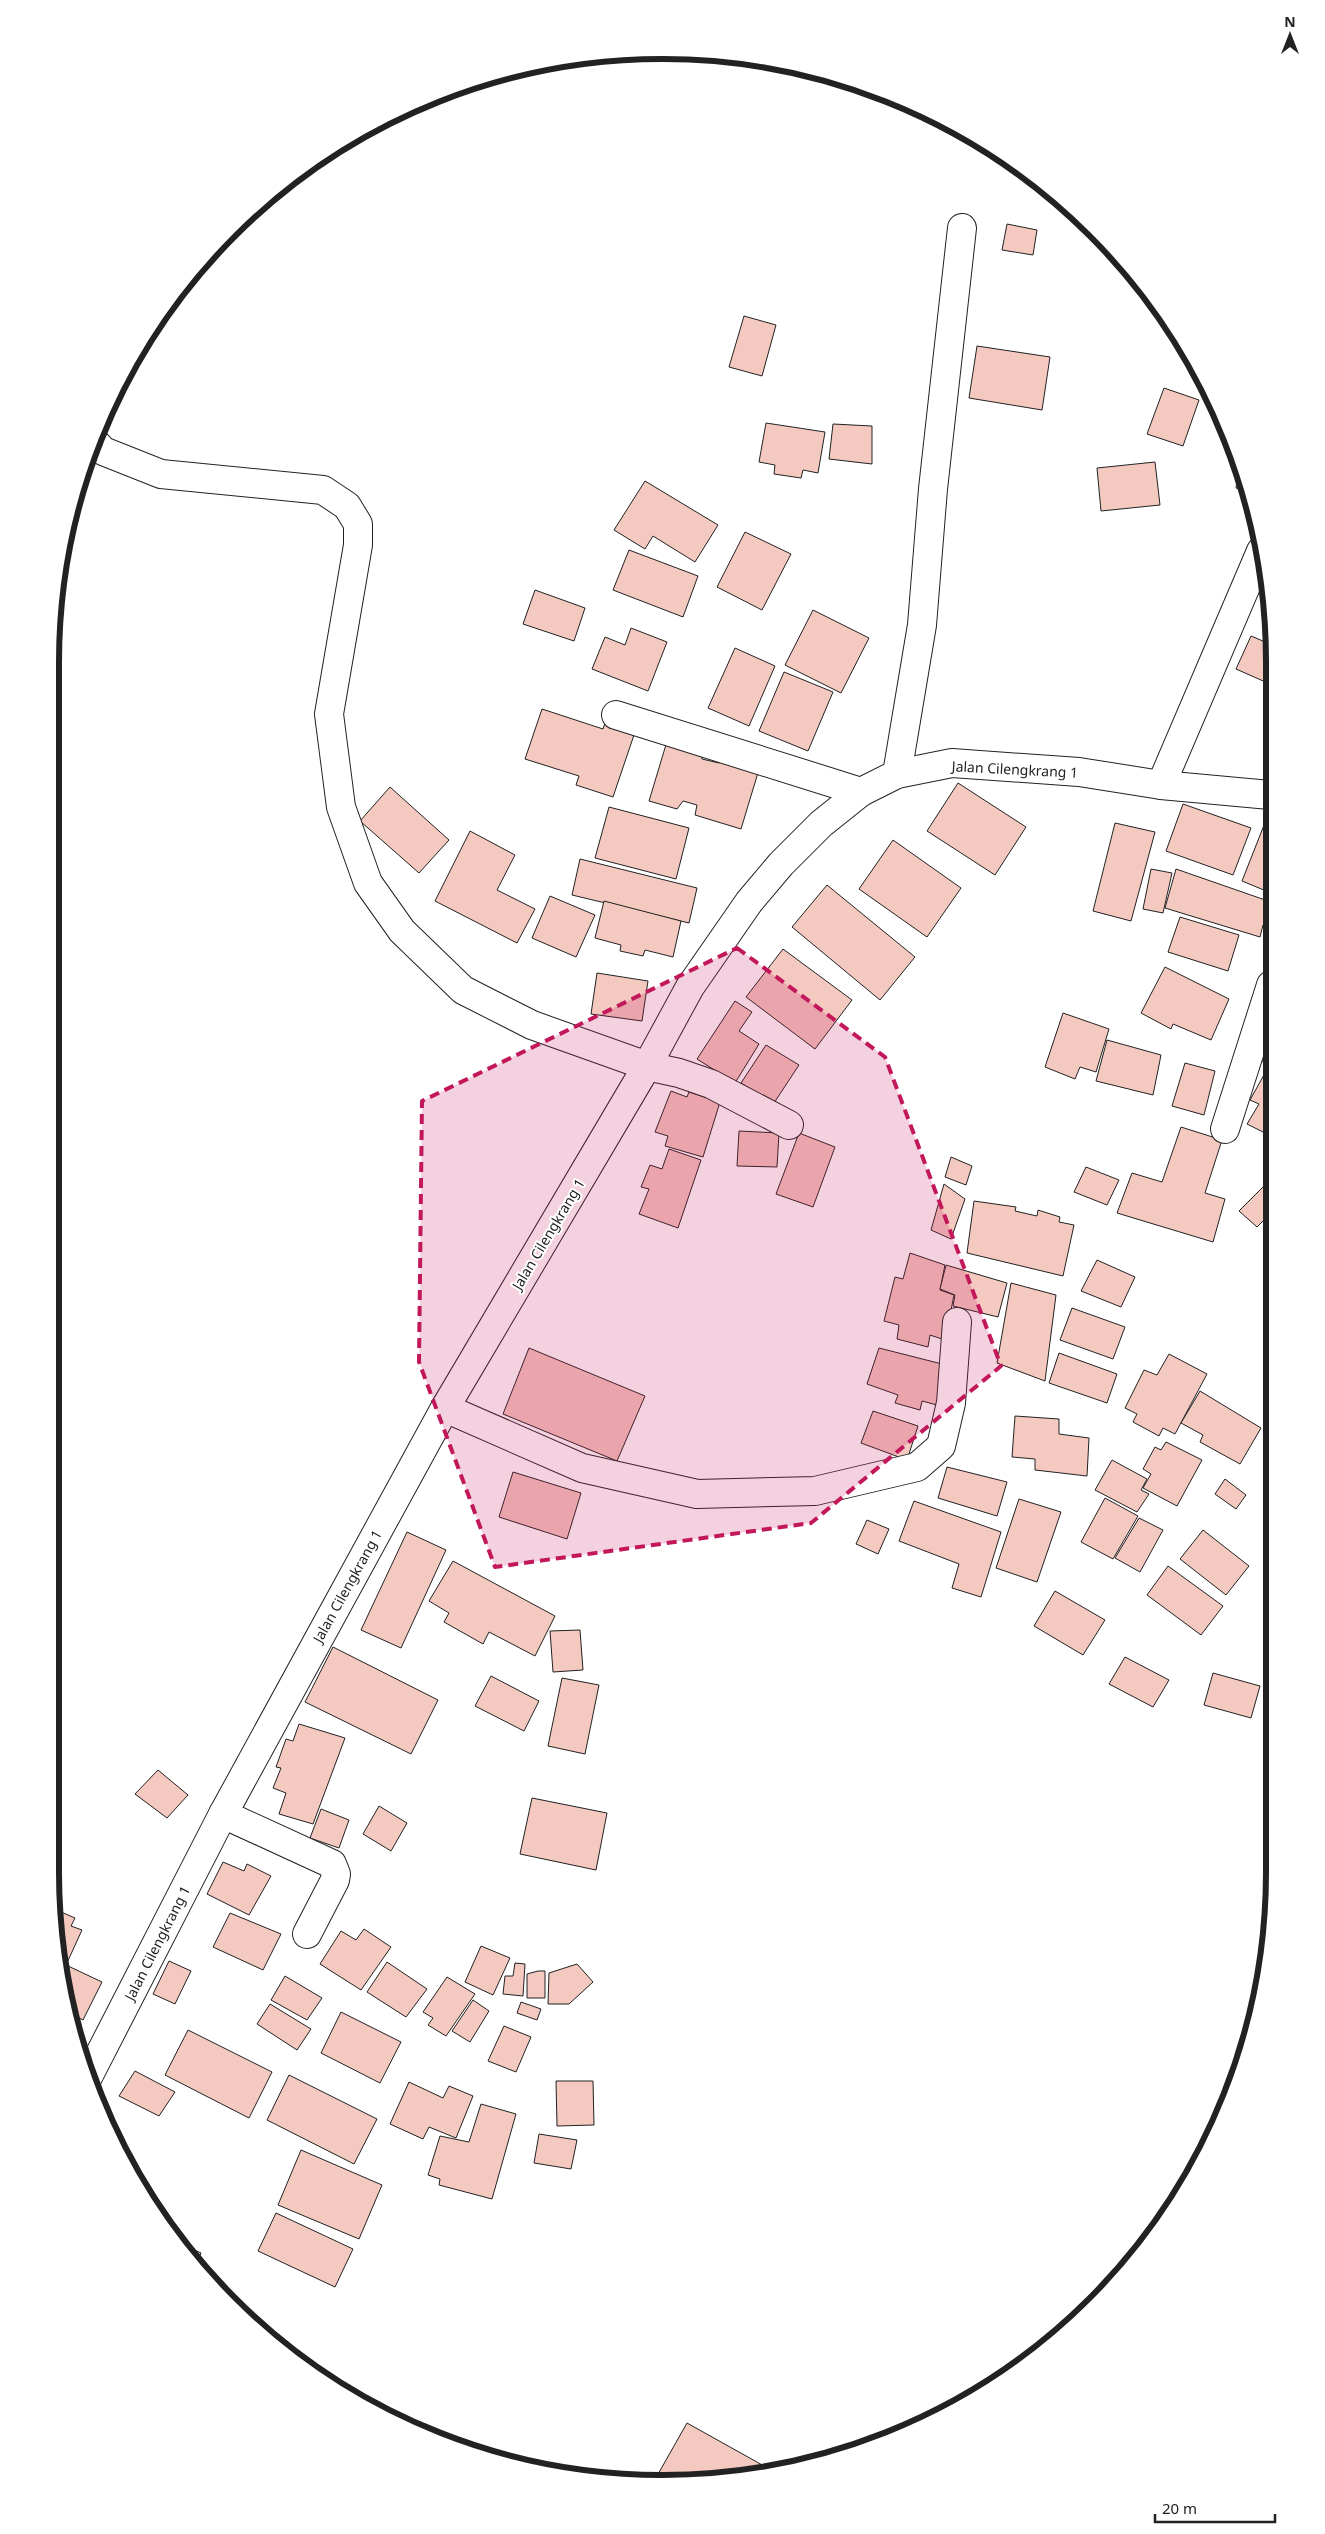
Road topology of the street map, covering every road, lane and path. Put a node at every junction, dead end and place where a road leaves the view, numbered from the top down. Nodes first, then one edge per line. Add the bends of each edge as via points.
1 (962, 228) dead end
2 (99, 447) edge
3 (1257, 560) edge
4 (616, 715) dead end
5 (897, 774) junction
6 (1161, 785) junction
7 (861, 792) junction
8 (1266, 795) edge
9 (1266, 1001) edge
10 (647, 1066) junction
11 (789, 1125) dead end
12 (1225, 1129) dead end
13 (957, 1322) dead end
14 (445, 1408) junction
15 (223, 1814) junction
16 (308, 1934) dead end
17 (92, 2069) edge

1 - 5 street via 932,499 922,625
2 - 10 street via 161,474 324,490 348,506 358,524 358,545 329,714 341,807 368,883 402,931 463,990 532,1025
3 - 6 street
4 - 7 street
5 - 6 street, Jalan Cilengkrang 1 via 952,763 1079,772
5 - 7 street, Jalan Cilengkrang 1
6 - 8 street, Jalan Cilengkrang 1
7 - 10 street, Jalan Cilengkrang 1 via 821,824 749,902 690,987
9 - 12 street
10 - 11 street via 711,1084
10 - 14 street, Jalan Cilengkrang 1
13 - 14 street via 951,1403 941,1446 917,1467 815,1491 697,1494 582,1468
14 - 15 street, Jalan Cilengkrang 1
15 - 16 street via 332,1864 335,1880
15 - 17 street, Jalan Cilengkrang 1

